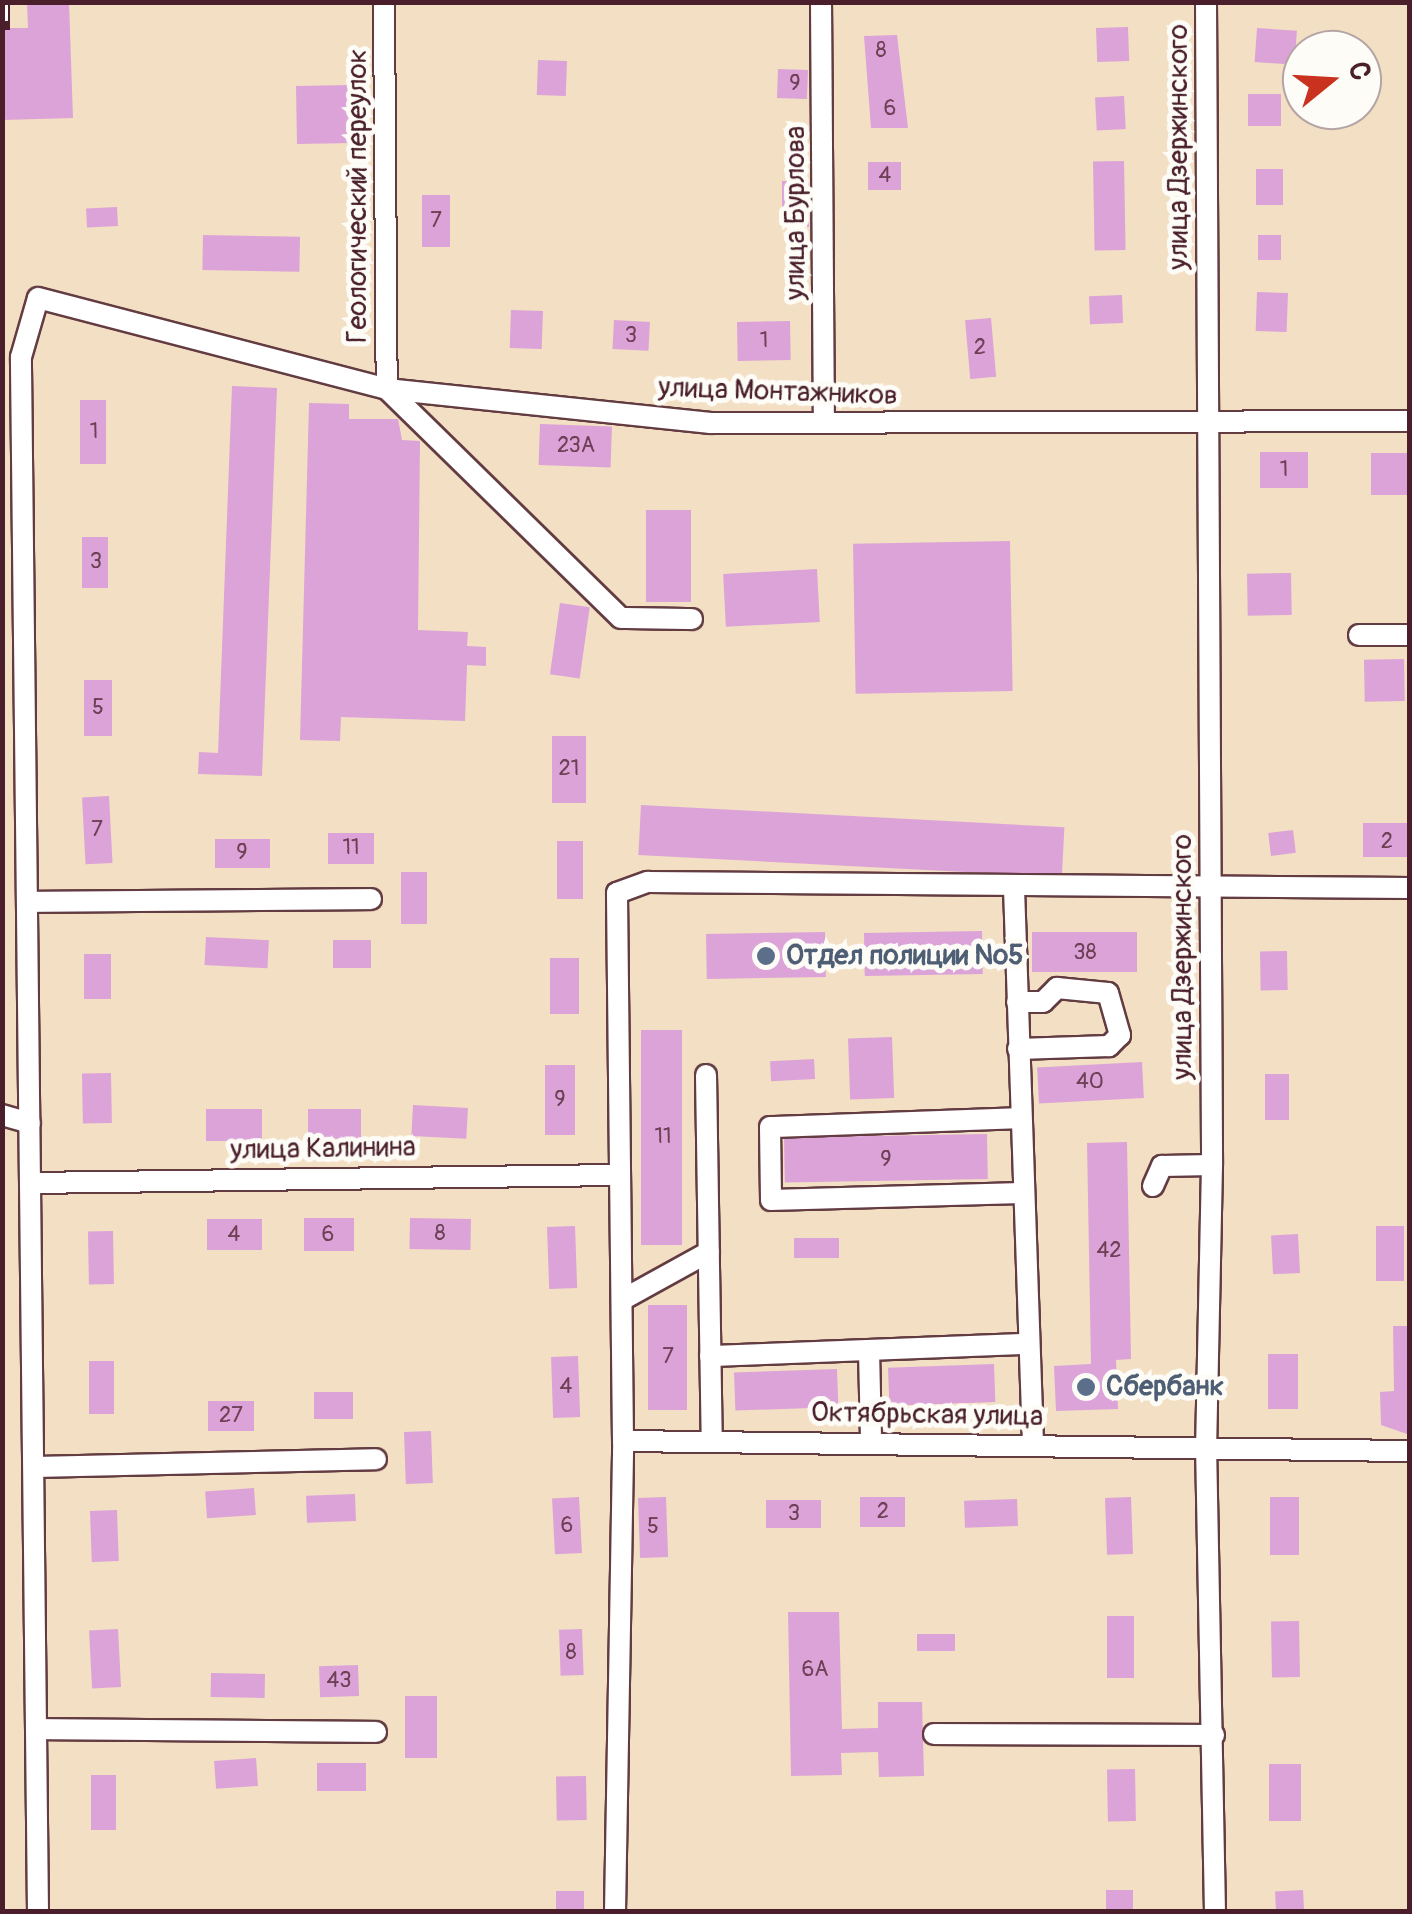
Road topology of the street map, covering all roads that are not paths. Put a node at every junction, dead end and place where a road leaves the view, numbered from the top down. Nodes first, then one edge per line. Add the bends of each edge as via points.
1 (384, 2) edge
2 (821, 2) edge
3 (1206, 2) edge
4 (387, 389) junction
5 (1410, 421) edge
6 (824, 423) junction
7 (1208, 424) junction
8 (692, 619) dead end
9 (1410, 635) edge
10 (1359, 636) dead end
11 (1014, 888) junction
12 (1410, 888) edge
13 (1210, 890) junction
14 (371, 899) dead end
15 (27, 902) junction
16 (1017, 1002) junction
17 (1018, 1049) junction
18 (706, 1075) dead end
19 (2, 1114) edge
20 (1020, 1118) junction
21 (30, 1123) junction
22 (1212, 1166) junction
23 (618, 1175) junction
24 (30, 1183) junction
25 (1153, 1186) dead end
26 (1021, 1193) junction
27 (708, 1252) junction
28 (622, 1300) junction
29 (1025, 1344) junction
30 (868, 1350) junction
31 (710, 1356) junction
32 (712, 1440) junction
33 (870, 1440) junction
34 (623, 1441) junction
35 (1033, 1444) junction
36 (1206, 1444) junction
37 (1410, 1451) edge
38 (376, 1459) dead end
39 (34, 1467) junction
40 (37, 1729) junction
41 (376, 1732) dead end
42 (934, 1734) dead end
43 (1214, 1736) junction
44 (38, 1912) edge
45 (615, 1912) edge
46 (1215, 1912) edge

1 - 4 street, Геологический переулок
2 - 6 street, улица Бурлова
3 - 7 street, улица Дзержинского
4 - 6 street, улица Монтажников via 710,423
4 - 8 street via 621,618
4 - 15 street, улица Монтажников via 38,298 22,357
5 - 7 street, улица Монтажников
6 - 7 street, улица Монтажников
7 - 13 street, улица Дзержинского
9 - 10 street
11 - 13 street
11 - 16 street
11 - 23 street via 648,882 617,893
12 - 13 street
13 - 22 street, улица Дзержинского
14 - 15 street
15 - 21 street
16 - 17 street
16 - 17 street via 1044,1002 1057,988 1108,993 1120,1035 1109,1046
17 - 20 street
18 - 27 street
19 - 21 street
20 - 26 street
20 - 26 street via 770,1127 770,1200
21 - 24 street
22 - 25 street via 1162,1166
22 - 36 street, улица Дзержинского
23 - 24 street, улица Калинина
23 - 28 street
24 - 39 street
26 - 29 street
27 - 28 street
27 - 31 street
28 - 34 street
29 - 30 street
29 - 35 street
30 - 31 street
30 - 33 street
31 - 32 street
32 - 33 street, Октябрьская улица
32 - 34 street, Октябрьская улица
33 - 35 street, Октябрьская улица
34 - 45 street
35 - 36 street, Октябрьская улица
36 - 37 street, Октябрьская улица
36 - 43 street, улица Дзержинского
38 - 39 street
39 - 40 street
40 - 41 street
40 - 44 street
42 - 43 street
43 - 46 street, улица Дзержинского

